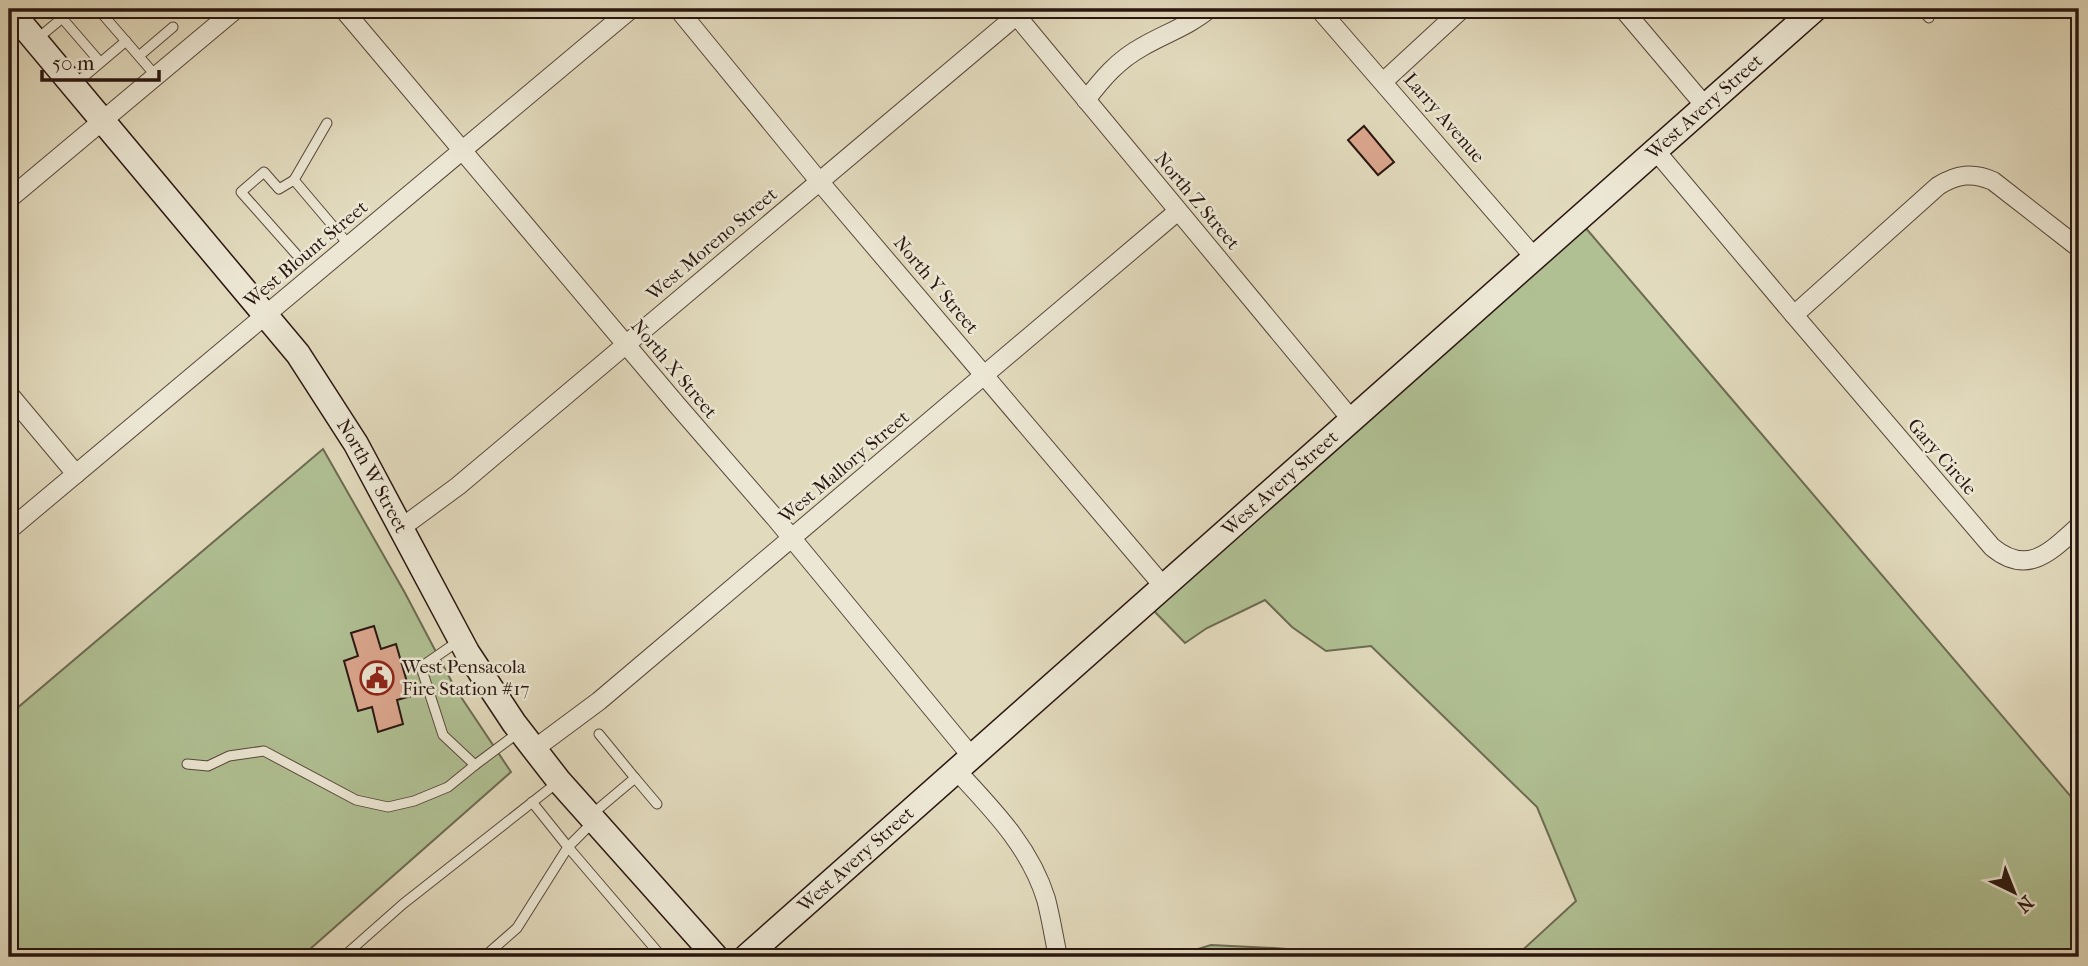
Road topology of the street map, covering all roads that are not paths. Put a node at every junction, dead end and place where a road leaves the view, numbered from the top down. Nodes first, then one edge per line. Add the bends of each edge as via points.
1 (9, 9) edge
2 (73, 9) edge
3 (98, 9) edge
4 (236, 9) edge
5 (343, 9) edge
6 (631, 9) edge
7 (678, 9) edge
8 (1209, 9) edge
9 (1319, 9) edge
10 (1462, 9) edge
11 (1623, 9) edge
12 (1815, 9) edge
13 (1921, 9) edge
14 (1014, 12) edge
15 (62, 18) junction
16 (1929, 18) dead end
17 (173, 27) dead end
18 (36, 40) junction
19 (126, 41) junction
20 (139, 56) junction
21 (100, 62) junction
22 (156, 76) junction
23 (1384, 81) junction
24 (74, 85) junction
25 (1086, 100) junction
26 (1705, 106) junction
27 (104, 120) junction
28 (327, 123) dead end
29 (463, 150) junction
30 (1655, 150) junction
31 (294, 180) junction
32 (819, 181) junction
33 (9, 199) edge
34 (1178, 211) junction
35 (349, 245) junction
36 (2079, 248) edge
37 (296, 254) dead end
38 (1534, 257) junction
39 (267, 314) junction
40 (1794, 315) junction
41 (626, 344) junction
42 (985, 375) junction
43 (9, 394) edge
44 (1351, 419) junction
45 (76, 474) junction
46 (2079, 526) edge
47 (401, 528) junction
48 (9, 530) edge
49 (791, 538) junction
50 (1164, 587) junction
51 (461, 639) junction
52 (599, 734) dead end
53 (526, 741) junction
54 (187, 764) dead end
55 (965, 764) junction
56 (475, 765) junction
57 (635, 778) junction
58 (559, 781) junction
59 (532, 802) junction
60 (657, 804) dead end
61 (592, 818) junction
62 (568, 847) junction
63 (342, 957) edge
64 (484, 957) edge
65 (662, 957) edge
66 (716, 957) edge
67 (746, 957) edge
68 (1058, 957) edge

1 - 18 street, North W Street
2 - 15 lane
3 - 19 lane
4 - 22 street
5 - 29 street, North X Street
6 - 29 street, West Blount Street
7 - 32 street, North Y Street
8 - 25 street via 1121,61
9 - 23 street, Larry Avenue
10 - 23 street
11 - 26 street
12 - 26 street, West Avery Street
13 - 16 lane
14 - 25 street, North Z Street
14 - 32 street, West Moreno Street
15 - 18 lane
15 - 21 lane
17 - 20 lane
18 - 24 street, North W Street
19 - 20 lane
19 - 21 lane
20 - 22 lane
21 - 24 lane
22 - 27 street
23 - 38 street, Larry Avenue
24 - 27 street, North W Street
25 - 34 street, North Z Street
26 - 30 street, West Avery Street
27 - 33 street
27 - 39 street, North W Street
28 - 31 lane
29 - 35 street, West Blount Street
29 - 41 street, North X Street
30 - 38 street, West Avery Street
30 - 40 street, Gary Circle
31 - 35 lane
31 - 37 lane via 279,188 264,172 242,192
32 - 41 street, West Moreno Street
32 - 42 street, North Y Street
34 - 42 street, West Mallory Street
34 - 44 street, North Z Street
35 - 39 street, West Blount Street
36 - 40 street via 1993,181 1957,176 1938,186
38 - 44 street, West Avery Street
39 - 45 street, West Blount Street
39 - 47 street, North W Street via 332,405
40 - 46 street, Gary Circle via 1934,482 2002,555 2015,560 2038,558
41 - 47 street, West Moreno Street via 458,486
41 - 49 street, North X Street
42 - 49 street, West Mallory Street
42 - 50 street, North Y Street
43 - 45 street
44 - 50 street, West Avery Street
45 - 48 street, West Blount Street
47 - 51 street, North W Street
49 - 53 street, West Mallory Street via 599,701
49 - 55 street, North X Street
50 - 55 street, West Avery Street
51 - 53 street, North W Street
51 - 56 lane via 421,667 443,735
52 - 57 lane
53 - 56 lane
53 - 58 street, North W Street
54 - 56 lane via 208,765 229,756 264,751 356,800 388,807 447,787
55 - 67 street, West Avery Street
55 - 68 street, North X Street via 1026,852 1046,900
57 - 60 lane
57 - 61 lane
58 - 59 lane
58 - 61 street, North W Street
59 - 62 lane
59 - 63 lane
61 - 62 lane
61 - 66 street, North W Street
62 - 64 lane via 517,928
62 - 65 lane

